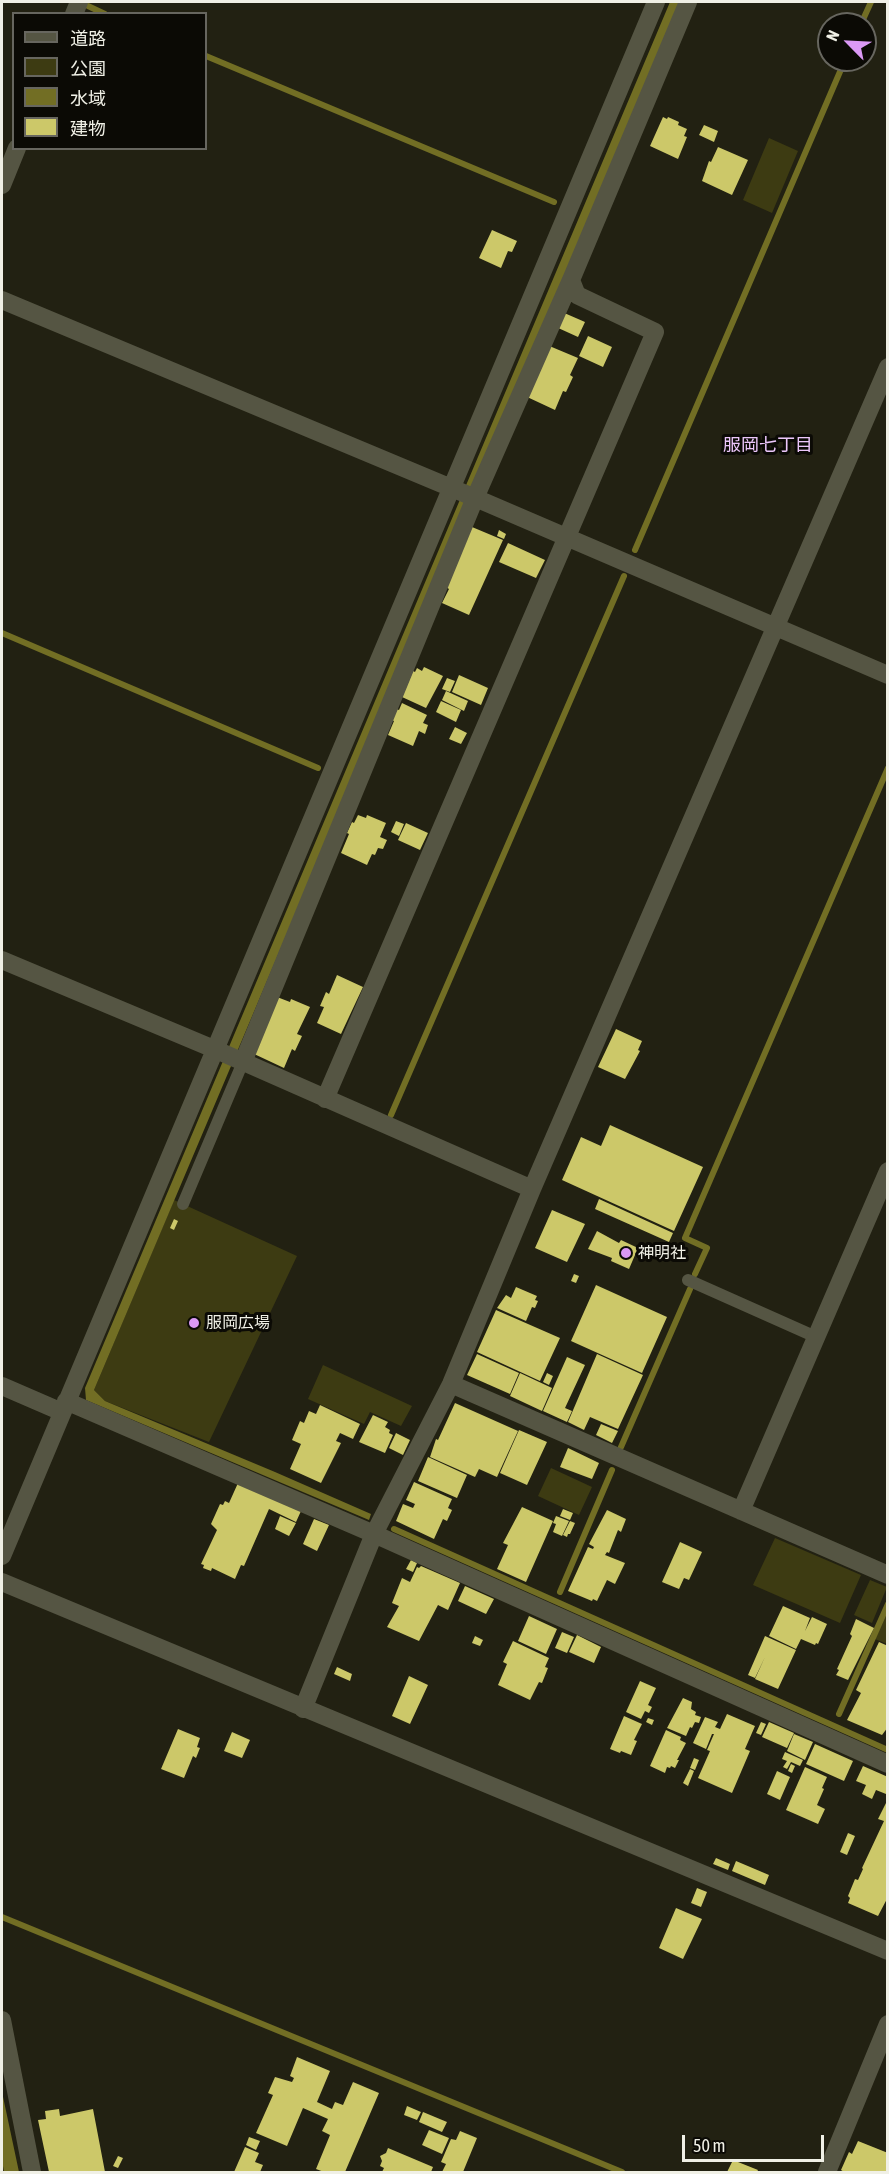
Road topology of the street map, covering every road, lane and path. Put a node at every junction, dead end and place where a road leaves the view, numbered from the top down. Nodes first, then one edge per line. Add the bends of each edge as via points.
1 (656, 2) edge
2 (688, 2) edge
3 (16, 150) edge
4 (2, 185) edge
5 (571, 280) junction
6 (2, 300) edge
7 (888, 368) edge
8 (451, 488) junction
9 (474, 498) junction
10 (566, 537) junction
11 (775, 627) junction
12 (888, 675) edge
13 (2, 960) edge
14 (214, 1049) junction
15 (243, 1062) junction
16 (325, 1099) junction
17 (888, 1171) edge
18 (532, 1189) junction
19 (183, 1204) dead end
20 (688, 1280) dead end
21 (816, 1337) junction
22 (451, 1384) junction
23 (2, 1386) edge
24 (64, 1406) junction
25 (741, 1512) junction
26 (374, 1534) junction
27 (2, 1556) edge
28 (888, 1575) edge
29 (2, 1582) edge
30 (303, 1709) junction
31 (888, 1764) edge
32 (888, 1951) edge
33 (2, 2020) edge
34 (888, 2024) edge
35 (32, 2172) edge
36 (826, 2172) edge

1 - 8 street
2 - 5 street
3 - 4 street
5 - 9 street
5 - 10 street via 577,295 655,332
6 - 8 street
7 - 11 street
8 - 9 street
8 - 14 street
9 - 10 street
9 - 15 street
10 - 11 street
10 - 16 street
11 - 12 street
11 - 18 street
13 - 14 street
14 - 15 street
14 - 24 street
15 - 16 street
15 - 19 lane
16 - 18 street
17 - 21 street
18 - 22 street
20 - 21 lane
21 - 25 street
22 - 25 street
22 - 26 street
23 - 24 street
24 - 26 street
24 - 27 street
25 - 28 street
26 - 30 street
26 - 31 street
29 - 30 street
30 - 32 street
33 - 35 street
34 - 36 street

